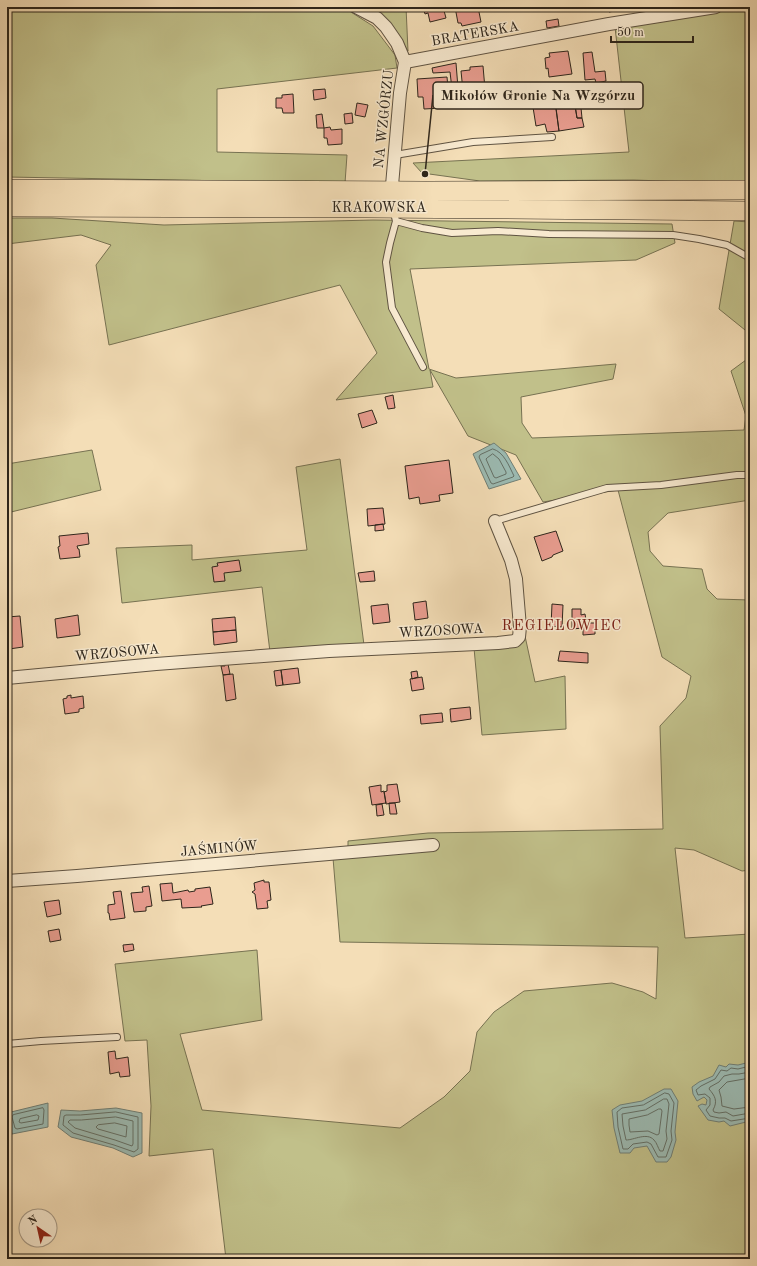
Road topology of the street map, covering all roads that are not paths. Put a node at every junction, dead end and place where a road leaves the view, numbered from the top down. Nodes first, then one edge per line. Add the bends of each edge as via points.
1 (356, 7) edge
2 (716, 7) edge
3 (405, 62) junction
4 (552, 137) dead end
5 (395, 155) junction
6 (7, 189) edge
7 (750, 190) edge
8 (7, 207) edge
9 (393, 207) junction
10 (750, 211) edge
11 (750, 258) edge
12 (423, 367) dead end
13 (750, 475) edge
14 (495, 521) joint
15 (7, 678) edge
16 (433, 845) dead end
17 (7, 881) edge
18 (117, 1037) dead end
19 (7, 1044) edge

1 - 3 street, NA WZGÓRZU via 377,18 386,27 395,39
2 - 3 street, BRATERSKA
3 - 5 street, NA WZGÓRZU
4 - 5 lane via 473,142
5 - 9 street, NA WZGÓRZU
6 - 9 main road, KRAKOWSKA
7 - 9 main road, KRAKOWSKA
8 - 9 main road, KRAKOWSKA
9 - 10 main road, KRAKOWSKA
9 - 11 lane via 422,228 452,233 498,231 673,235 727,245
9 - 12 lane via 386,262 392,308
13 - 14 lane, WRZOSOWA via 607,488
14 - 15 street, WRZOSOWA via 516,579 520,627 516,641 162,663
16 - 17 street, JAŚMINÓW
18 - 19 lane

